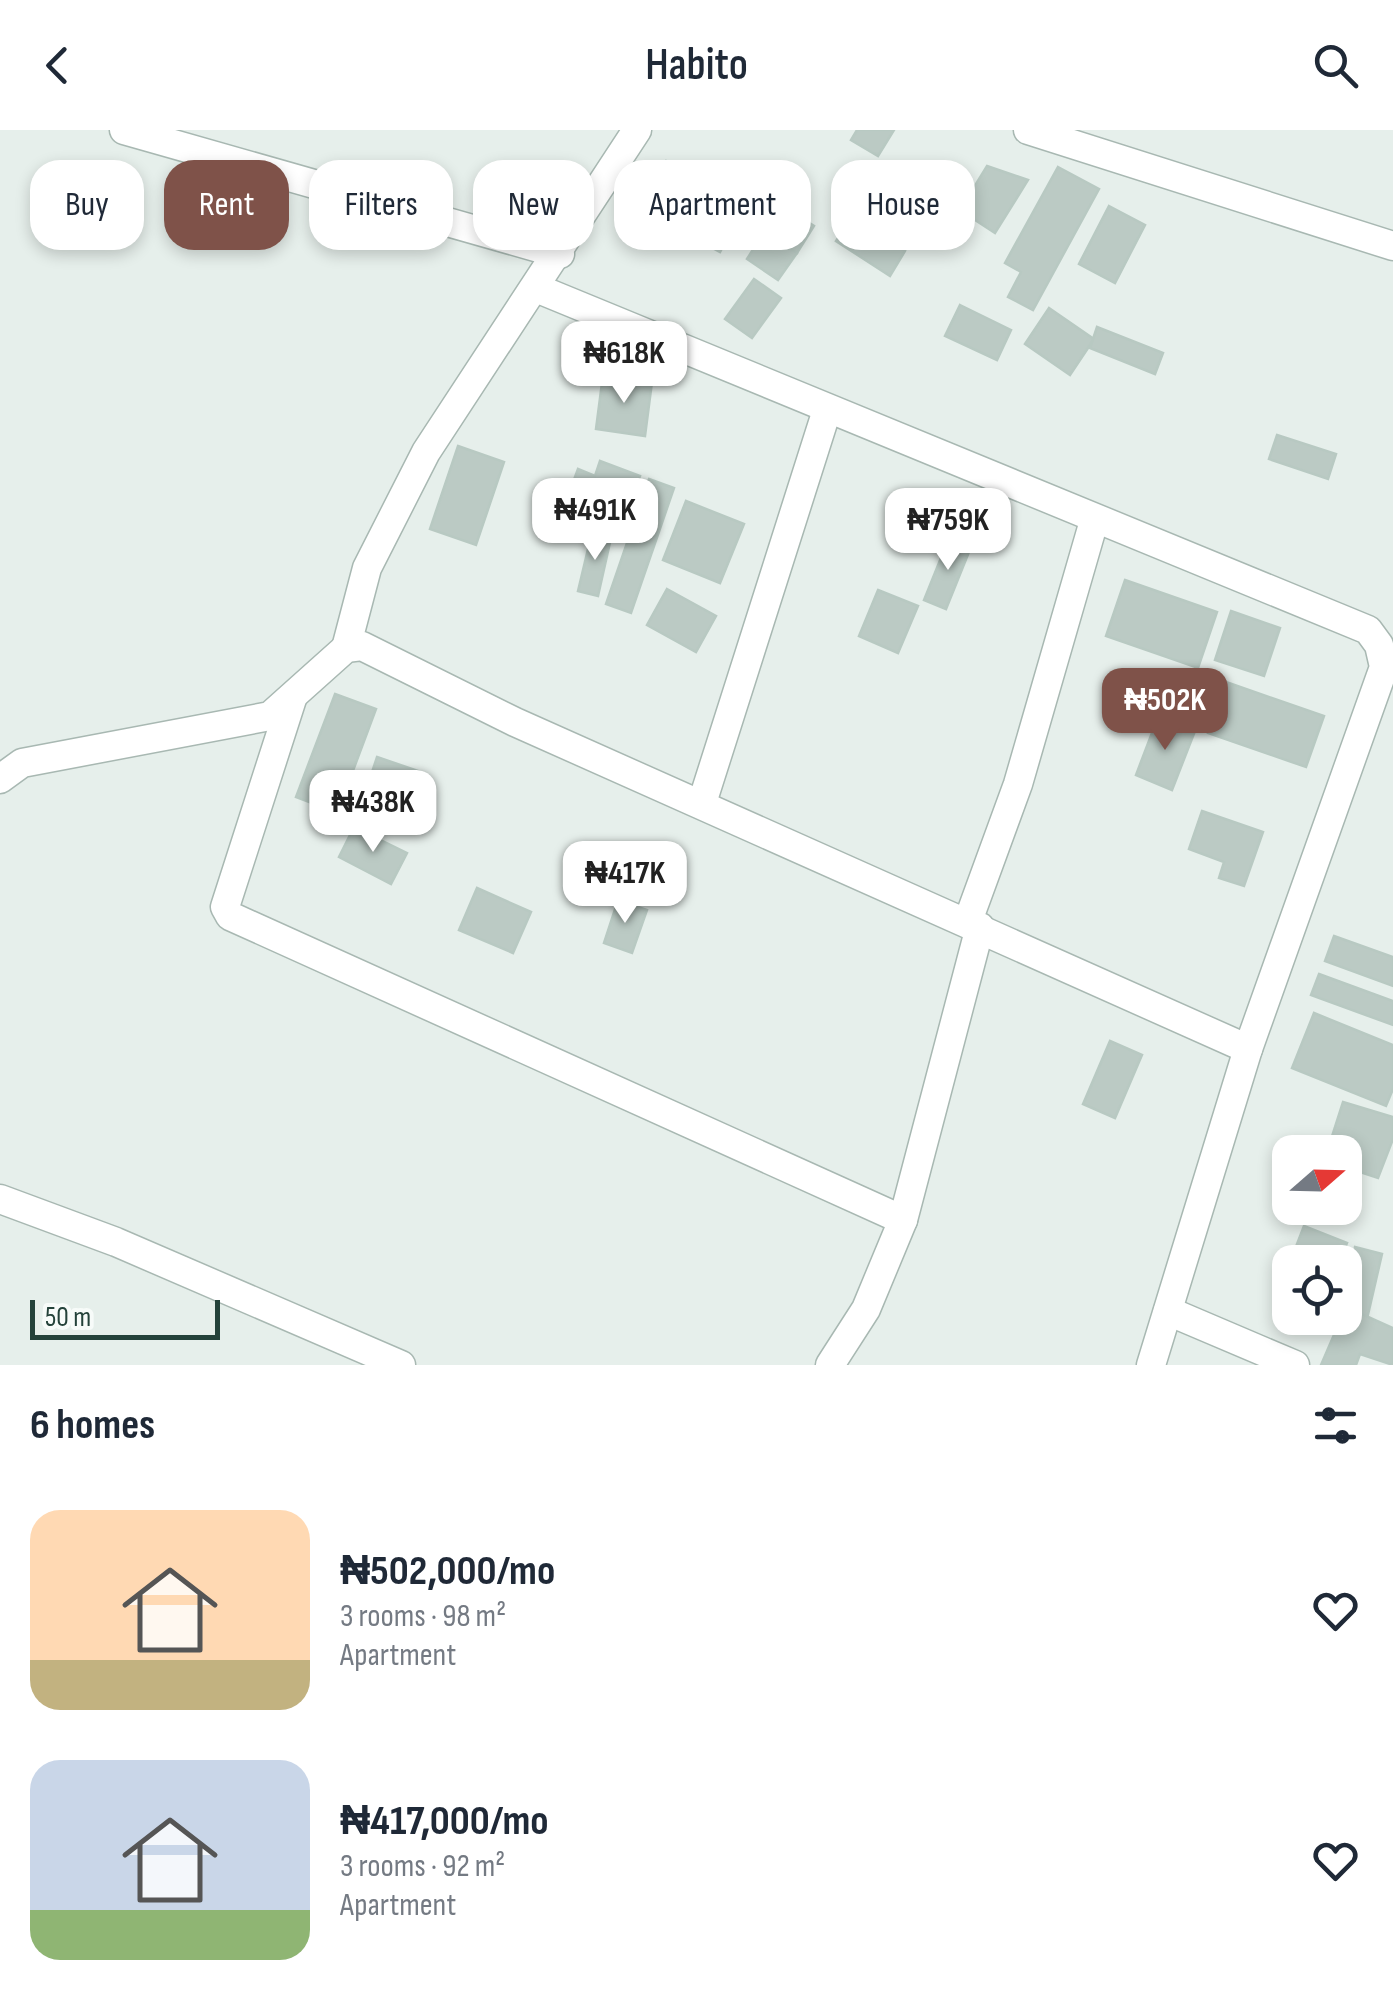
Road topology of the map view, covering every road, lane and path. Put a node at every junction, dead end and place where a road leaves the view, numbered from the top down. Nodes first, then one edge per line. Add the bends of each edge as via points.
1 (124, 130) edge
2 (638, 130) edge
3 (1028, 130) edge
4 (1393, 246) edge
5 (560, 254) junction
6 (536, 288) junction
7 (827, 410) junction
8 (1094, 521) junction
9 (346, 648) junction
10 (292, 699) junction
11 (4, 771) edge
12 (702, 803) junction
13 (974, 924) junction
14 (1248, 1049) junction
15 (0, 1200) edge
16 (903, 1220) junction
17 (1168, 1310) junction
18 (401, 1365) edge
19 (830, 1365) edge
20 (1151, 1365) edge
21 (1295, 1365) edge

1 - 5 street
2 - 5 street
3 - 4 street
5 - 6 street
6 - 7 street
6 - 9 street via 426,452 367,568
7 - 8 street
7 - 12 street
8 - 13 street
8 - 14 street via 1368,630 1379,645 1384,667
9 - 10 street
9 - 12 street via 362,646
10 - 11 street via 251,723
10 - 16 street via 225,907 230,916
12 - 13 street
13 - 14 street
13 - 16 street
14 - 17 street
15 - 18 street via 116,1242
16 - 19 street via 866,1310
17 - 20 street
17 - 21 street

